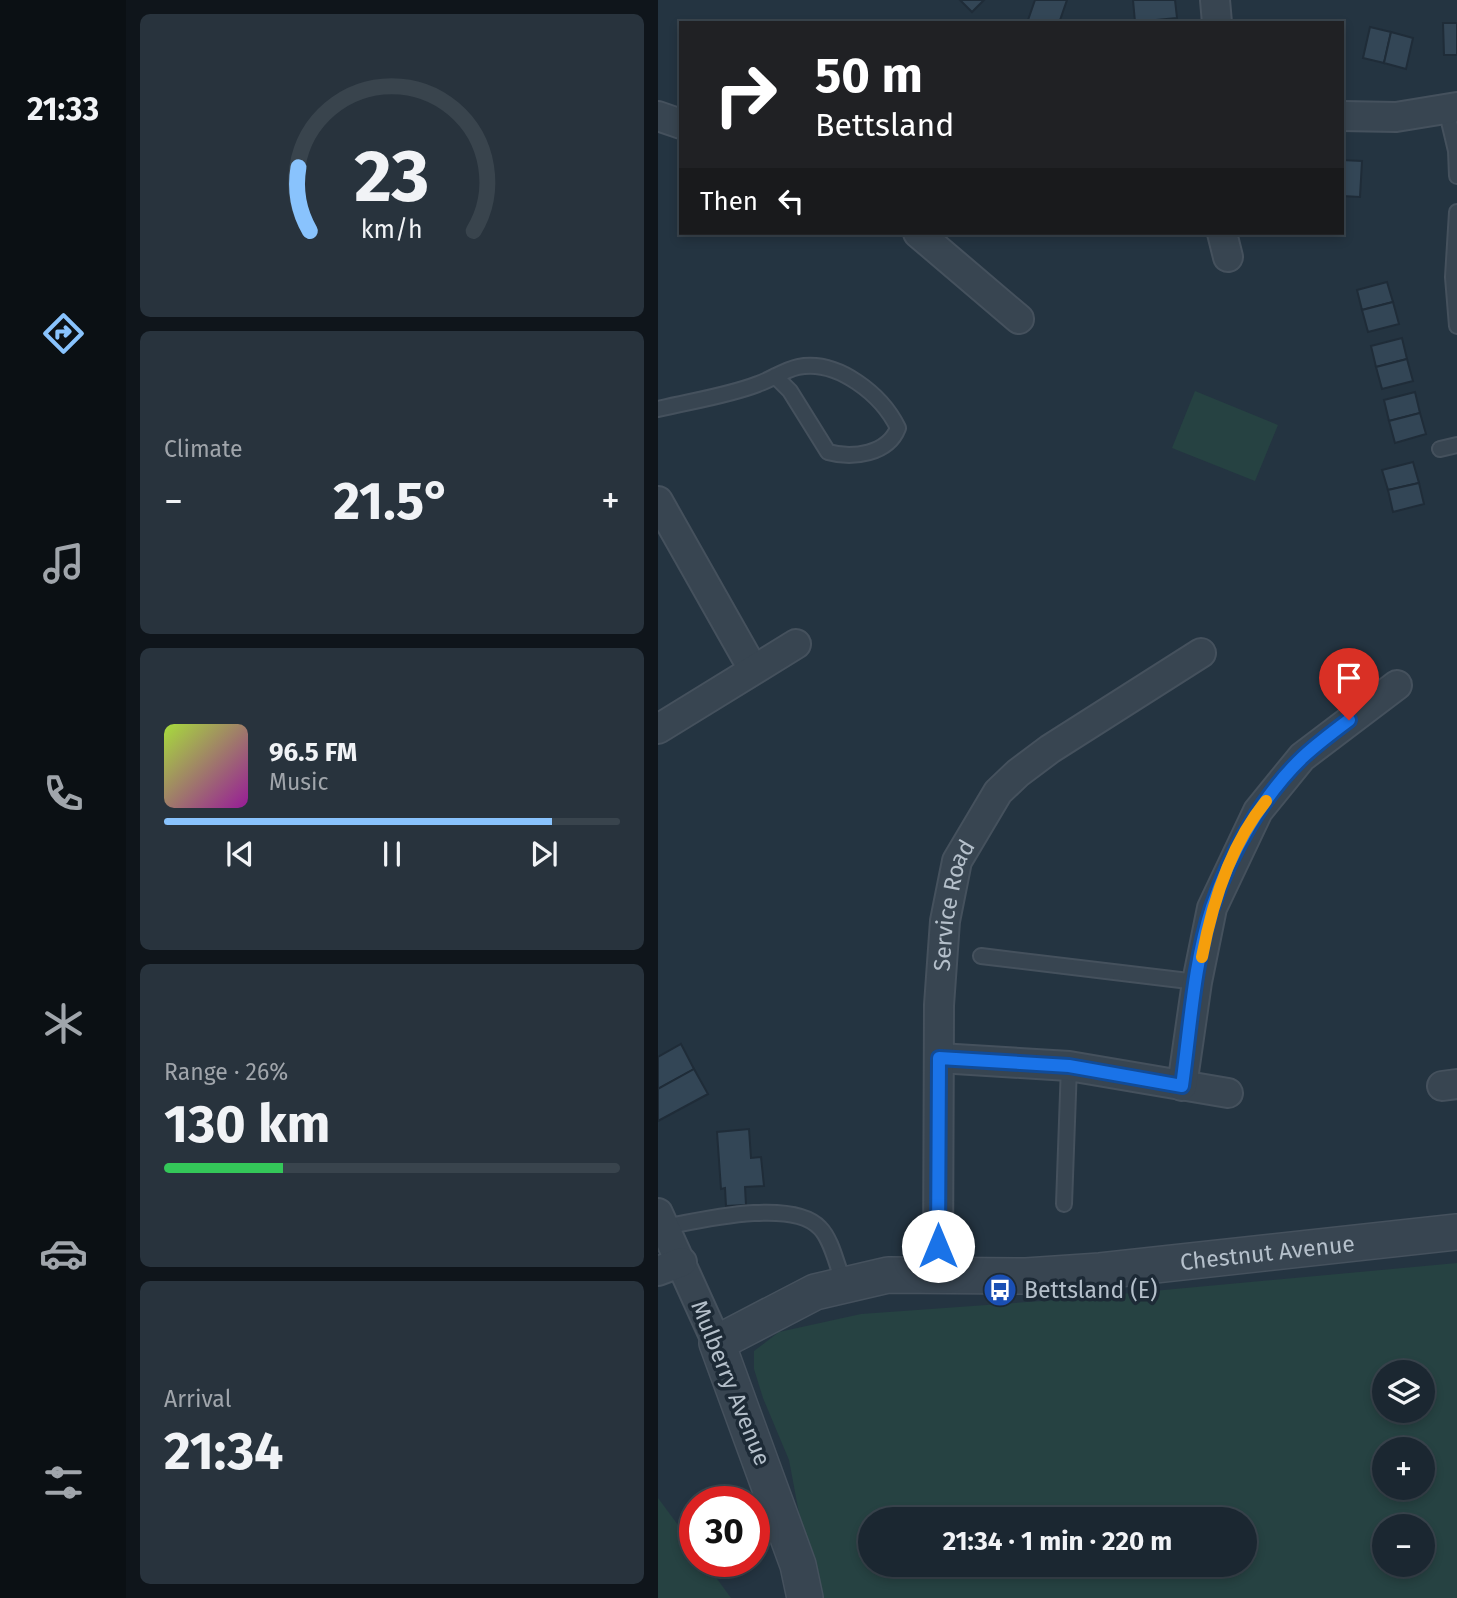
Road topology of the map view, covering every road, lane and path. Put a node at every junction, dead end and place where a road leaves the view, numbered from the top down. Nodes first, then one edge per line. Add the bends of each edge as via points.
1 (1215, 0) edge
2 (1217, 21) edge
3 (1451, 108) edge
4 (658, 116) edge
5 (1344, 116) edge
6 (679, 123) edge
7 (1457, 176) edge
8 (1457, 212) edge
9 (920, 235) edge
10 (1019, 319) dead end
11 (1457, 326) edge
12 (775, 376) junction
13 (658, 409) edge
14 (1457, 445) edge
15 (1440, 449) dead end
16 (658, 501) edge
17 (796, 643) dead end
18 (1201, 653) dead end
19 (753, 669) junction
20 (1397, 685) dead end
21 (658, 729) edge
22 (981, 956) dead end
23 (1197, 982) junction
24 (939, 1058) junction
25 (1069, 1066) junction
26 (1182, 1086) junction
27 (1228, 1093) dead end
28 (1064, 1204) dead end
29 (662, 1220) edge
30 (1457, 1232) edge
31 (670, 1267) edge
32 (938, 1273) junction
33 (844, 1283) junction
34 (724, 1360) junction
35 (804, 1598) edge

1 - 2 street
3 - 5 street via 1396,117
3 - 7 lane
4 - 6 street
8 - 11 lane via 1453,276
9 - 10 street
12 - 12 lane via 790,391 828,452 859,454 894,440 898,428 890,411 851,379 822,367 800,366
12 - 13 lane
14 - 15 lane
16 - 19 street
17 - 19 street
18 - 24 street, Service Road via 1018,773 998,792 970,834 957,861 945,921
19 - 21 street
20 - 23 street via 1302,758 1258,811 1212,908
22 - 23 lane
23 - 26 street
24 - 25 street
24 - 32 street, Service Road
25 - 26 street
25 - 28 lane
26 - 27 street
29 - 31 street, Mulberry Avenue
29 - 33 lane via 762,1213 800,1216 822,1229
30 - 32 street, Chestnut Avenue via 1100,1271 1026,1276
31 - 34 street, Mulberry Avenue
32 - 33 street, Chestnut Avenue
33 - 34 street, Chestnut Avenue via 815,1292
34 - 35 street, Mulberry Avenue via 798,1565

